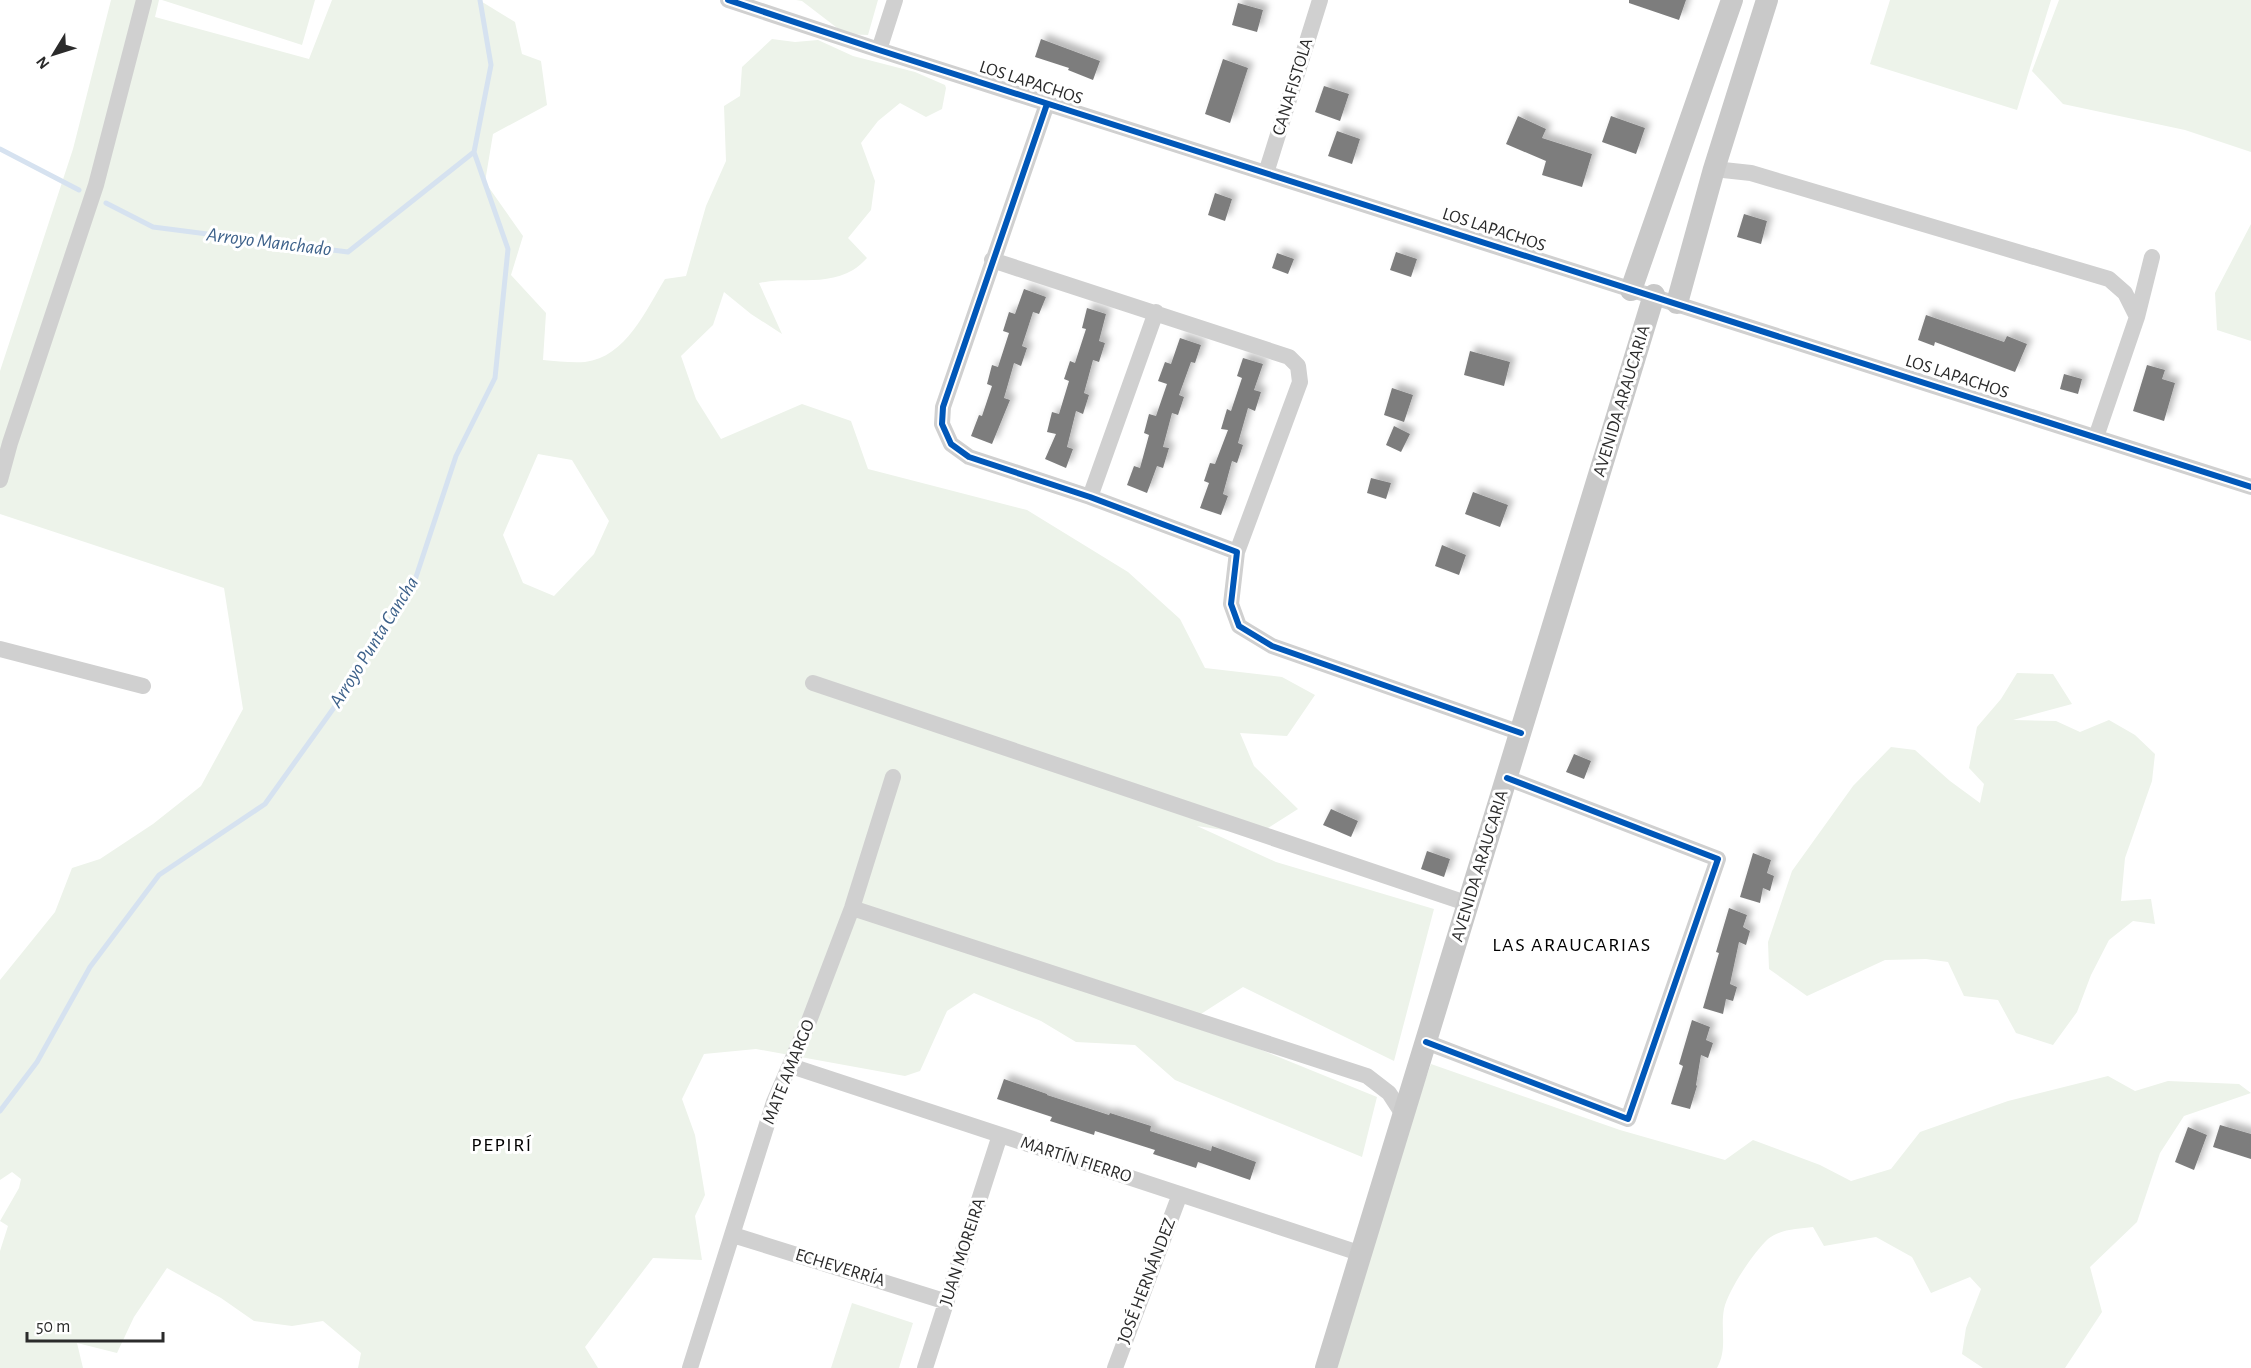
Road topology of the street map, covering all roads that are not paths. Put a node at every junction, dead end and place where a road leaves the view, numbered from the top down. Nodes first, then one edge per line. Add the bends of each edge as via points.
1 (144, 0) edge
2 (728, 0) edge
3 (895, 0) edge
4 (1320, 0) edge
5 (1732, 0) edge
6 (1767, 0) edge
7 (879, 50) junction
8 (1047, 104) junction
9 (1714, 169) junction
10 (1266, 173) junction
11 (2152, 258) dead end
12 (992, 260) junction
13 (1631, 290) junction
14 (1654, 295) junction
15 (1677, 303) junction
16 (1156, 312) junction
17 (2137, 317) junction
18 (2096, 438) junction
19 (0, 480) edge
20 (2251, 487) edge
21 (1090, 497) junction
22 (1237, 552) junction
23 (0, 649) edge
24 (813, 683) dead end
25 (143, 686) dead end
26 (1521, 733) junction
27 (893, 777) dead end
28 (1507, 778) junction
29 (1469, 904) junction
30 (852, 908) junction
31 (1426, 1042) junction
32 (791, 1066) junction
33 (1402, 1113) junction
34 (1000, 1135) junction
35 (1180, 1194) junction
36 (733, 1235) junction
37 (1362, 1254) junction
38 (946, 1302) junction
39 (690, 1368) edge
40 (925, 1368) edge
41 (1115, 1368) edge
42 (1326, 1368) edge

1 - 19 street via 96,185
2 - 7 street, LOS LAPACHOS
3 - 7 street
4 - 10 street, CANAFISTOLA
5 - 13 main road
6 - 9 main road
7 - 8 street, LOS LAPACHOS
8 - 10 street, LOS LAPACHOS
8 - 12 street
9 - 15 main road
9 - 17 street via 1751,174 2109,279 2125,293
10 - 13 street, LOS LAPACHOS
11 - 17 street
12 - 16 street
12 - 21 street via 943,407 942,424 951,444 969,457
13 - 14 street, LOS LAPACHOS
14 - 15 street, LOS LAPACHOS
14 - 26 main road, AVENIDA ARAUCARIA
15 - 18 street, LOS LAPACHOS
16 - 21 street
16 - 22 street via 1289,357 1298,366 1300,382
17 - 18 street
18 - 20 street, LOS LAPACHOS
21 - 22 street
22 - 26 street via 1231,604 1239,626 1272,646
23 - 25 street
24 - 29 street
26 - 28 main road, AVENIDA ARAUCARIA
27 - 30 street, MATE AMARGO
28 - 29 main road, AVENIDA ARAUCARIA
28 - 31 street via 1718,858 1628,1119
29 - 31 main road, AVENIDA ARAUCARIA
30 - 32 street, MATE AMARGO
30 - 33 street via 1367,1076 1389,1094
31 - 33 main road, AVENIDA ARAUCARIA
32 - 34 street, MARTÍN FIERRO
32 - 36 street, MATE AMARGO via 774,1102
33 - 37 main road, AVENIDA ARAUCARIA
34 - 35 street, MARTÍN FIERRO
34 - 38 street, JUAN MOREIRA
35 - 37 street, MARTÍN FIERRO
35 - 41 street, JOSÉ HERNÁNDEZ
36 - 38 street, ECHEVERRÍA
36 - 39 street, MATE AMARGO
37 - 42 main road, AVENIDA ARAUCARIA
38 - 40 street, JUAN MOREIRA

